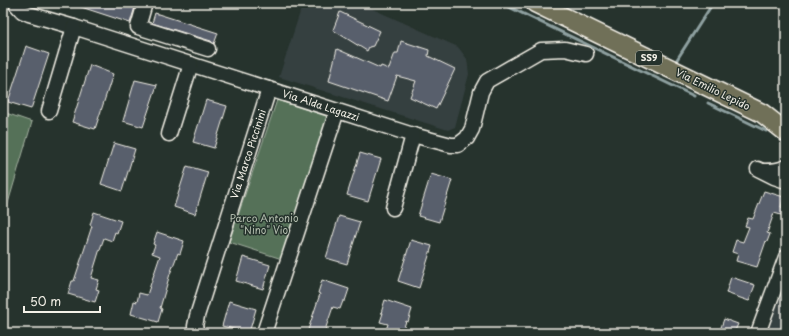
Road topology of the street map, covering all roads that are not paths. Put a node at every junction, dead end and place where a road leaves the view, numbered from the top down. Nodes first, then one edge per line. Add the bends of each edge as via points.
1 (15, 3) edge
2 (145, 3) edge
3 (535, 3) edge
4 (74, 27) junction
5 (208, 49) dead end
6 (586, 54) dead end
7 (191, 64) junction
8 (269, 89) junction
9 (49, 111) dead end
10 (337, 111) junction
11 (762, 112) junction
12 (786, 117) edge
13 (786, 132) edge
14 (169, 134) dead end
15 (413, 135) junction
16 (786, 167) edge
17 (786, 181) edge
18 (393, 208) dead end
19 (786, 257) edge
20 (198, 333) edge
21 (264, 333) edge
22 (758, 333) edge

1 - 4 street, Via Alda Lagazzi via 22,11
2 - 5 street via 138,27
3 - 11 main road, Via Emilio Lepido / SS9
4 - 7 street, Via Alda Lagazzi
4 - 9 street
6 - 15 street, Via Alda Lagazzi via 565,49 541,50 487,81 481,92 472,129 467,138 458,145
7 - 8 street, Via Alda Lagazzi
7 - 14 street
8 - 10 street, Via Alda Lagazzi
8 - 20 street, Via Marco Piccinini via 197,316 195,326
10 - 15 street, Via Alda Lagazzi
10 - 21 street
11 - 12 main road, Via Emilio Lepido / SS9
11 - 13 main road, Via Emilio Lepido / SS9
15 - 18 street
16 - 17 street via 773,171 761,170
19 - 22 street

